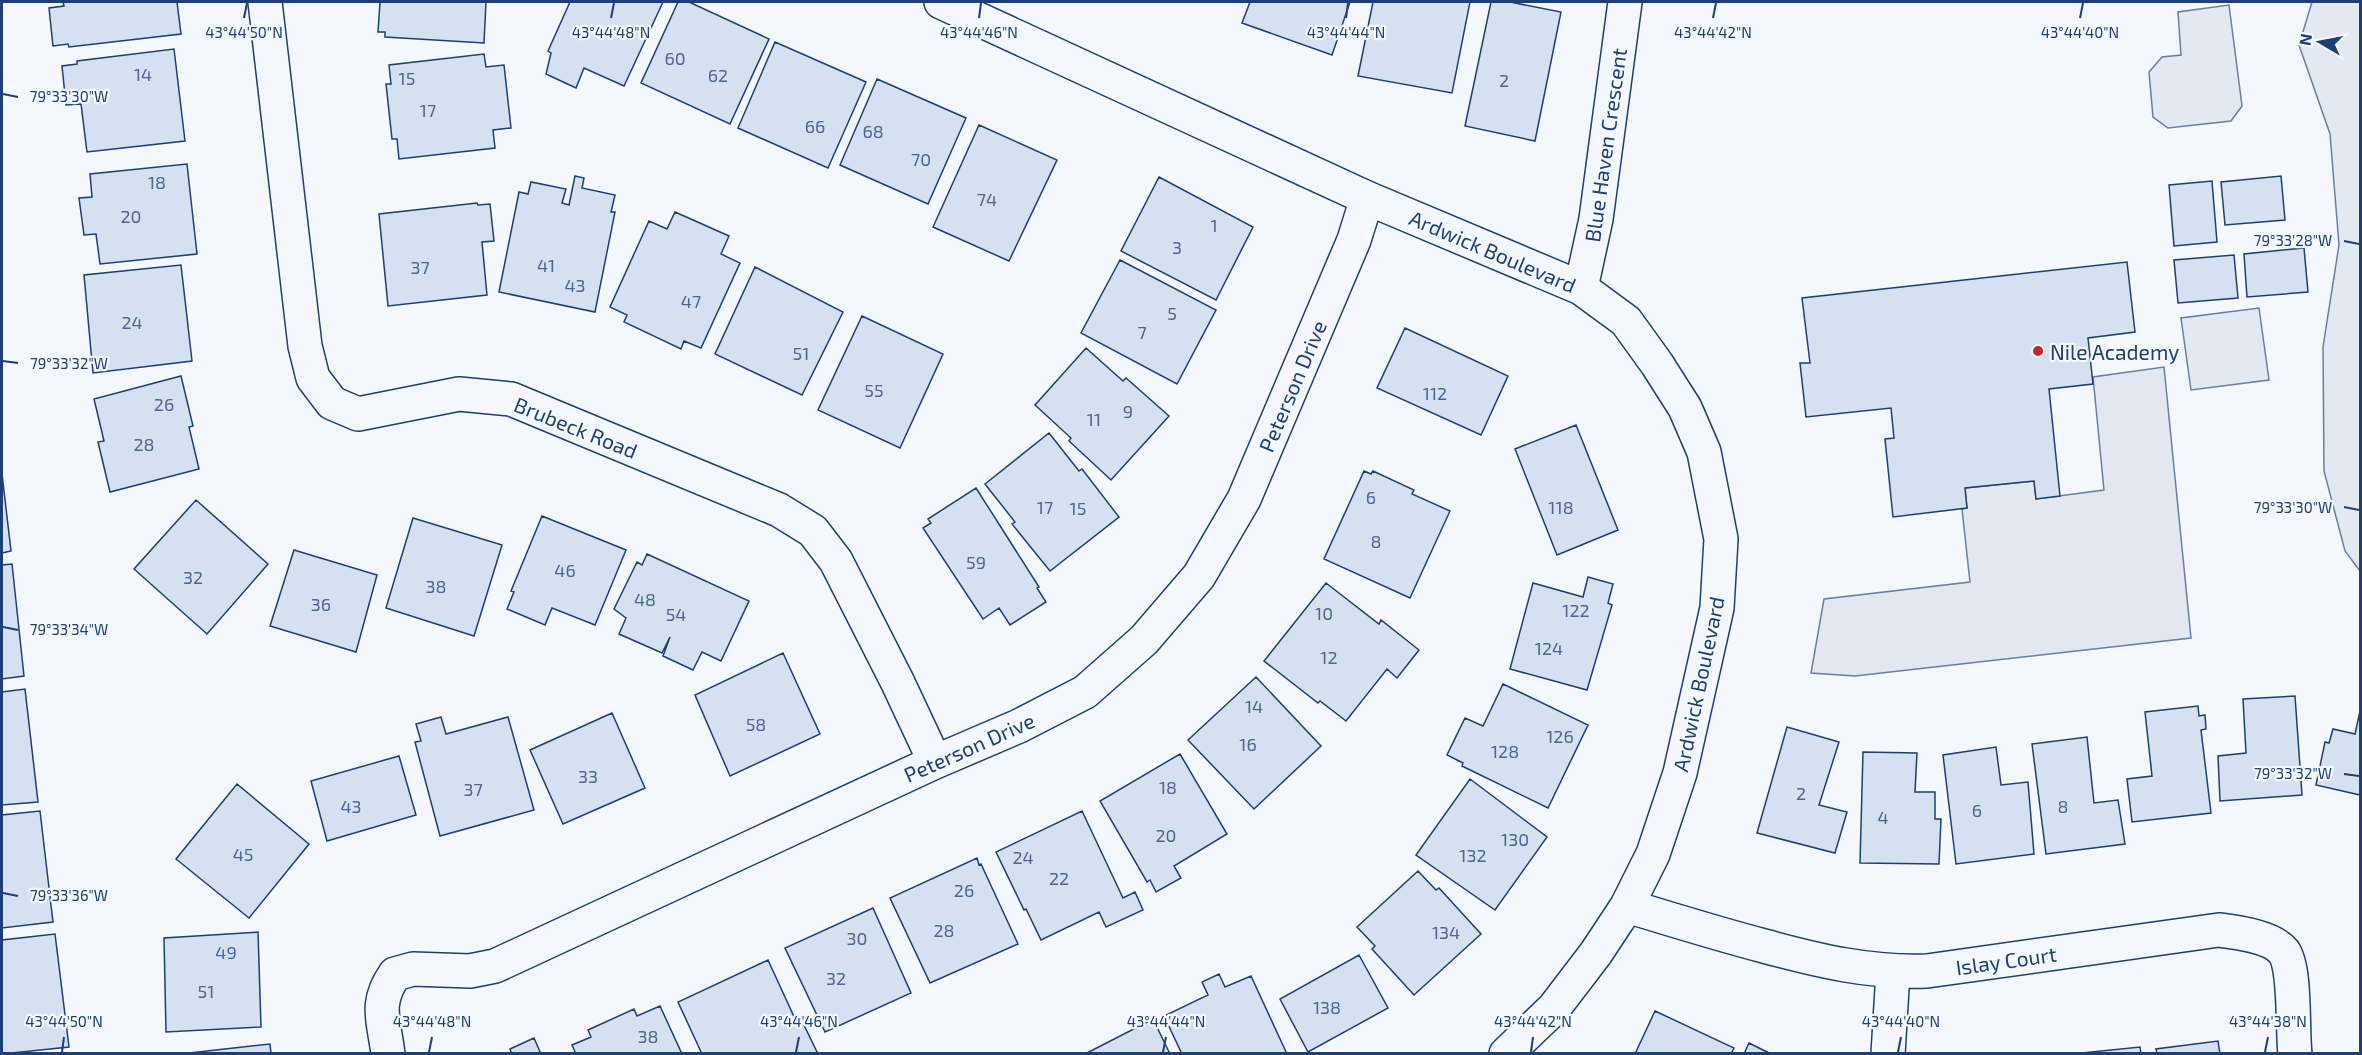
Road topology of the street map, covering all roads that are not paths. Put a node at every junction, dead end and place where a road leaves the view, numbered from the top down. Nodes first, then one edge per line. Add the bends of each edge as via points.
1 (265, 2) edge
2 (941, 2) edge
3 (1625, 2) edge
4 (1367, 198) junction
5 (1581, 288) junction
6 (935, 762) junction
7 (1627, 906) junction
8 (1893, 972) junction
9 (388, 1053) edge
10 (1506, 1053) edge
11 (1888, 1053) edge
12 (2295, 1053) edge

1 - 6 street, Brubeck Road via 305,346 313,378 332,403 358,414 459,394 512,399 779,510 813,531 837,561
2 - 4 street, Ardwick Boulevard
3 - 5 street, Blue Haven Crescent via 1596,219
4 - 5 street, Ardwick Boulevard
4 - 6 street, Peterson Drive via 1354,240 1244,498 1199,576 1144,640 1085,692
5 - 7 street, Ardwick Boulevard via 1626,321 1684,408 1704,452 1721,539 1717,608 1680,773 1653,855
6 - 9 street, Peterson Drive via 495,966 470,971 413,969 395,974 381,1002
7 - 8 street, Islay Court via 1810,958
7 - 10 street, Ardwick Boulevard via 1554,1008
8 - 11 street
8 - 12 street, Islay Court via 1927,971 2219,930 2241,932 2266,940 2283,952 2290,973

